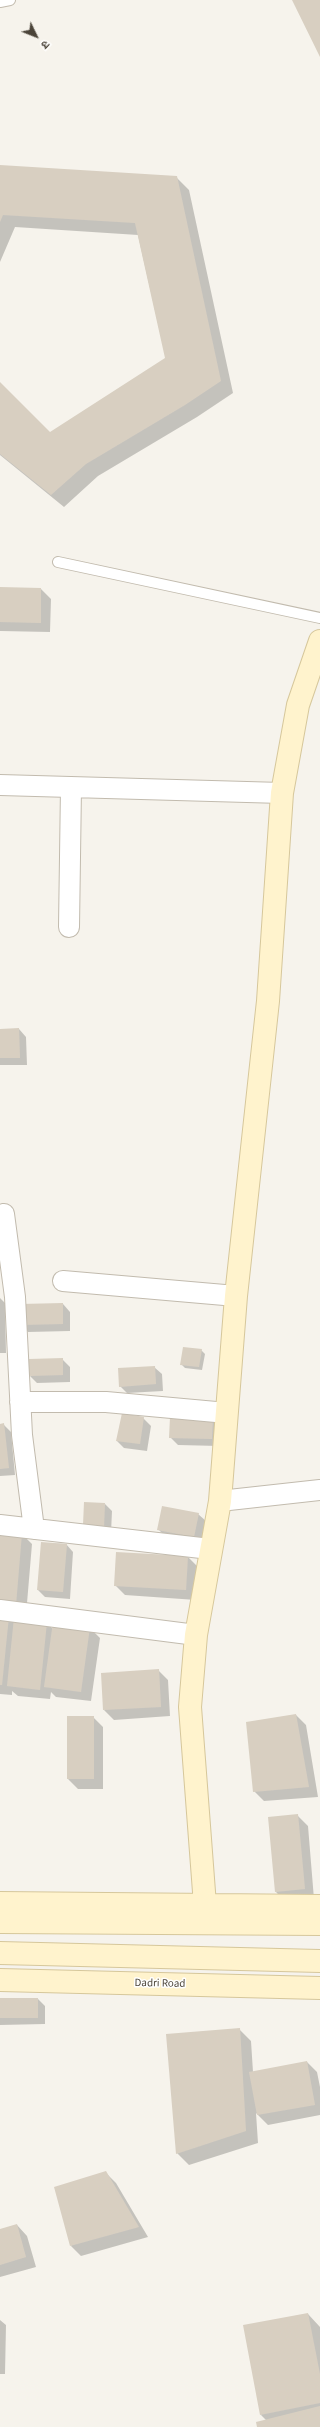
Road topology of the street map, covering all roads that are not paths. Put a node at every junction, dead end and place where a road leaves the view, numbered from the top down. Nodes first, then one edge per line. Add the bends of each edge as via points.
1 (10, 0) edge
2 (0, 2) edge
3 (58, 562) dead end
4 (320, 618) edge
5 (320, 641) edge
6 (0, 785) edge
7 (70, 787) junction
8 (282, 793) junction
9 (70, 927) dead end
10 (4, 1214) dead end
11 (63, 1281) dead end
12 (236, 1296) junction
13 (20, 1402) junction
14 (227, 1413) junction
15 (320, 1490) edge
16 (220, 1501) junction
17 (0, 1525) edge
18 (34, 1529) junction
19 (210, 1549) junction
20 (0, 1610) edge
21 (196, 1635) junction
22 (0, 1903) edge
23 (205, 1905) junction
24 (320, 1906) edge
25 (0, 1922) edge
26 (320, 1924) edge
27 (0, 1953) edge
28 (320, 1961) edge
29 (0, 1980) edge
30 (320, 1988) edge

1 - 2 lane
3 - 4 lane
5 - 8 street via 298,705
6 - 7 street
7 - 8 street
7 - 9 street
8 - 12 street via 268,1001
10 - 13 street via 15,1297
11 - 12 street
12 - 14 street
13 - 14 street via 106,1402
13 - 18 street
14 - 16 street
15 - 16 street
16 - 19 street
17 - 18 street
18 - 19 street
19 - 21 street
20 - 21 street
21 - 23 street via 190,1707
22 - 23 street
23 - 24 street
25 - 26 street
27 - 28 street
29 - 30 street, Dadri Road

